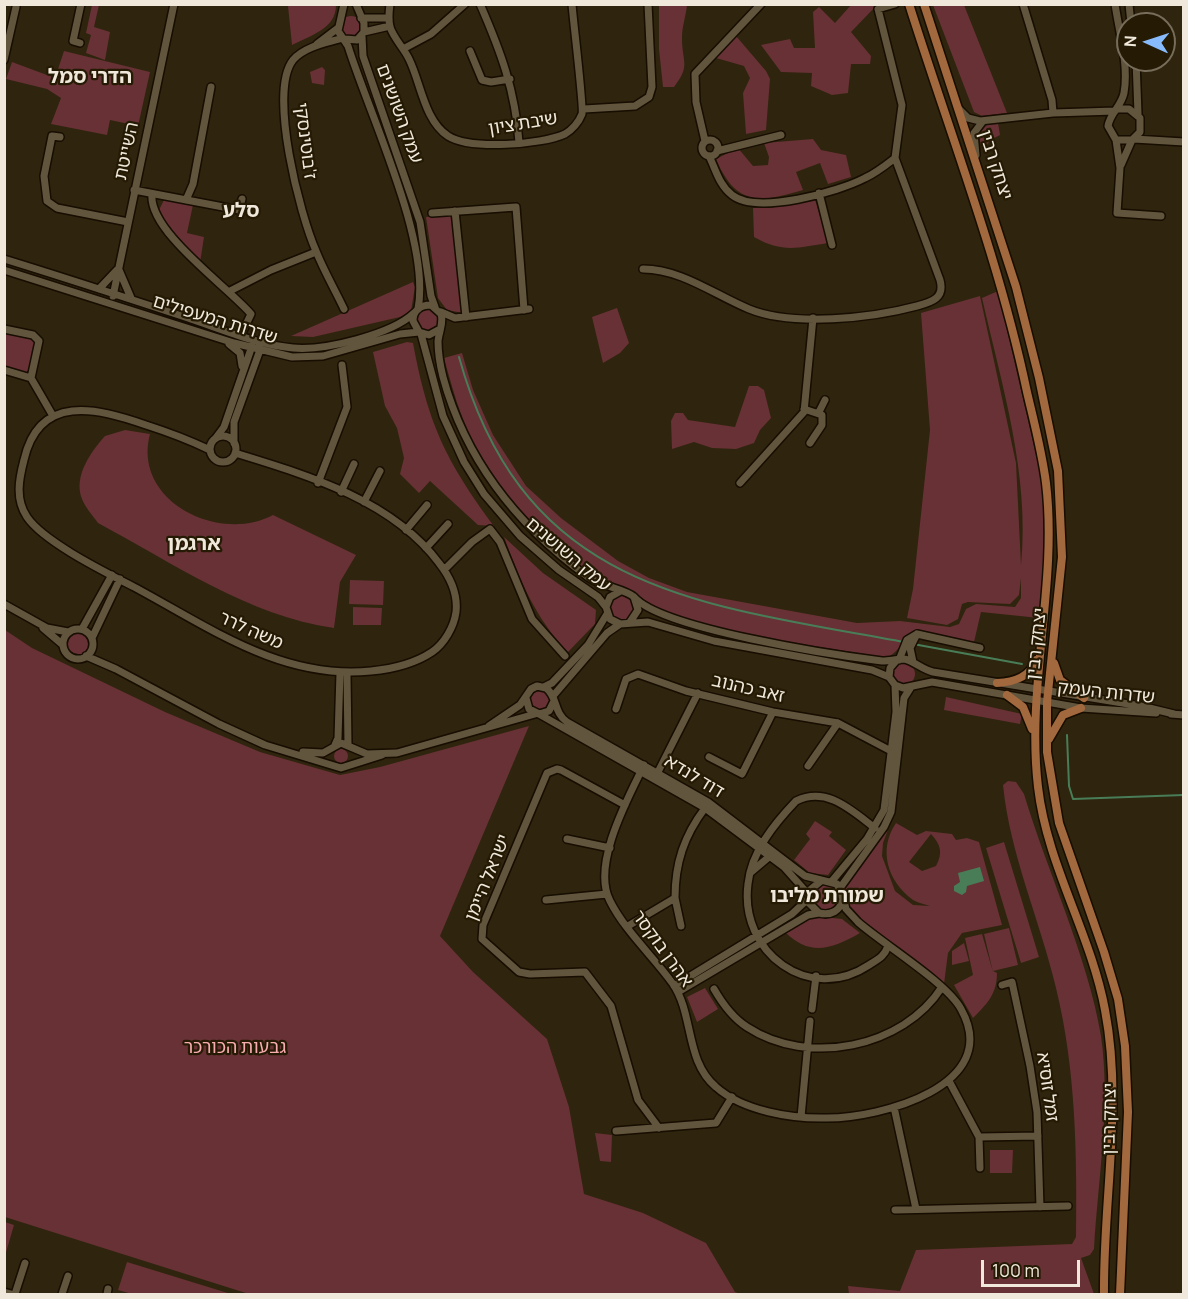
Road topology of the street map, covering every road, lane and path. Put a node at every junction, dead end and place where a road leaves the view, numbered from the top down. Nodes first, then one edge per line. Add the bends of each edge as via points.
1 (81, 4) edge
2 (174, 4) edge
3 (344, 4) edge
4 (357, 4) edge
5 (390, 4) edge
6 (465, 4) edge
7 (480, 4) edge
8 (572, 4) edge
9 (648, 4) edge
10 (761, 4) edge
11 (895, 4) edge
12 (909, 4) edge
13 (924, 4) edge
14 (1023, 4) edge
15 (1115, 4) edge
16 (17, 6) edge
17 (878, 7) edge
18 (6, 10) edge
19 (360, 17) junction
20 (389, 22) junction
21 (339, 24) junction
22 (363, 34) junction
23 (344, 39) junction
24 (80, 43) dead end
25 (315, 46) junction
26 (403, 49) junction
27 (470, 51) dead end
28 (4, 60) edge
29 (1136, 72) edge
30 (510, 79) junction
31 (211, 87) dead end
32 (958, 107) junction
33 (584, 109) junction
34 (1117, 110) junction
35 (1053, 113) junction
36 (1083, 113) junction
37 (1138, 114) junction
38 (983, 121) junction
39 (1108, 126) junction
40 (1142, 127) junction
41 (781, 135) dead end
42 (60, 137) dead end
43 (1116, 140) junction
44 (1133, 140) junction
45 (1164, 140) junction
46 (705, 141) junction
47 (519, 142) junction
48 (1184, 142) edge
49 (717, 151) junction
50 (709, 156) junction
51 (895, 158) junction
52 (976, 163) junction
53 (1120, 168) junction
54 (134, 190) junction
55 (819, 193) junction
56 (152, 194) junction
57 (242, 199) dead end
58 (186, 200) junction
59 (455, 211) junction
60 (432, 213) dead end
61 (1161, 216) dead end
62 (128, 222) junction
63 (832, 245) dead end
64 (316, 252) junction
65 (4, 259) edge
66 (119, 268) junction
67 (643, 269) dead end
68 (4, 270) edge
69 (99, 289) junction
70 (230, 291) junction
71 (113, 294) junction
72 (133, 300) junction
73 (111, 304) junction
74 (345, 309) dead end
75 (437, 309) junction
76 (416, 311) junction
77 (466, 317) junction
78 (455, 318) junction
79 (813, 318) junction
80 (441, 328) junction
81 (4, 329) edge
82 (420, 333) junction
83 (241, 335) junction
84 (222, 339) junction
85 (258, 339) junction
86 (251, 347) junction
87 (260, 350) junction
88 (283, 356) junction
89 (342, 365) dead end
90 (4, 370) edge
91 (253, 370) junction
92 (242, 374) junction
93 (31, 378) junction
94 (825, 400) dead end
95 (804, 409) junction
96 (819, 412) junction
97 (53, 416) junction
98 (215, 439) junction
99 (234, 443) junction
100 (810, 443) dead end
101 (210, 450) junction
102 (235, 453) junction
103 (354, 464) dead end
104 (380, 471) dead end
105 (318, 483) junction
106 (740, 483) dead end
107 (341, 492) junction
108 (364, 502) junction
109 (427, 505) dead end
110 (448, 524) dead end
111 (406, 530) junction
112 (426, 548) junction
113 (444, 570) junction
114 (112, 575) junction
115 (120, 579) junction
116 (619, 592) junction
117 (634, 597) junction
118 (4, 604) edge
119 (607, 611) junction
120 (33, 621) junction
121 (630, 622) junction
122 (620, 624) junction
123 (82, 629) junction
124 (68, 632) junction
125 (92, 638) junction
126 (908, 644) junction
127 (63, 645) junction
128 (92, 648) junction
129 (980, 648) dead end
130 (1038, 650) junction
131 (86, 656) junction
132 (1053, 656) junction
133 (565, 657) dead end
134 (897, 661) junction
135 (915, 664) junction
136 (116, 669) junction
137 (343, 673) junction
138 (889, 677) junction
139 (997, 682) junction
140 (895, 685) junction
141 (912, 686) junction
142 (544, 687) junction
143 (1036, 690) junction
144 (1048, 692) junction
145 (698, 693) junction
146 (1006, 695) junction
147 (525, 698) junction
148 (553, 698) junction
149 (1084, 698) junction
150 (1035, 700) junction
151 (1047, 702) junction
152 (1081, 708) junction
153 (616, 709) dead end
154 (773, 712) junction
155 (537, 714) junction
156 (1173, 714) junction
157 (1184, 715) edge
158 (838, 723) junction
159 (489, 726) junction
160 (1034, 737) junction
161 (1047, 743) junction
162 (350, 747) junction
163 (332, 748) junction
164 (282, 749) junction
165 (891, 751) junction
166 (382, 755) junction
167 (709, 756) dead end
168 (332, 763) junction
169 (350, 764) junction
170 (808, 766) dead end
171 (643, 768) junction
172 (658, 772) junction
173 (625, 805) junction
174 (705, 808) junction
175 (874, 828) junction
176 (567, 839) dead end
177 (762, 845) junction
178 (610, 848) junction
179 (771, 853) junction
180 (750, 873) junction
181 (821, 881) junction
182 (832, 881) junction
183 (841, 891) junction
184 (607, 894) junction
185 (809, 897) junction
186 (675, 898) junction
187 (546, 900) dead end
188 (819, 913) junction
189 (830, 914) junction
190 (858, 922) junction
191 (628, 926) junction
192 (681, 926) dead end
193 (758, 940) junction
194 (888, 946) junction
195 (816, 976) junction
196 (1002, 985) dead end
197 (942, 987) junction
198 (676, 989) junction
199 (714, 989) dead end
200 (812, 1009) dead end
201 (810, 1021) dead end
202 (808, 1047) junction
203 (949, 1081) junction
204 (732, 1097) junction
205 (894, 1107) junction
206 (801, 1117) junction
207 (659, 1128) junction
208 (616, 1131) dead end
209 (1038, 1136) junction
210 (979, 1137) junction
211 (980, 1168) dead end
212 (1068, 1206) dead end
213 (1040, 1207) junction
214 (916, 1209) junction
215 (895, 1210) dead end
216 (25, 1263) dead end
217 (68, 1276) dead end
218 (4, 1292) edge
219 (13, 1294) edge
220 (62, 1294) edge
221 (1104, 1294) edge
222 (1120, 1294) edge

1 - 24 street via 73,41
2 - 54 street, השייטת
3 - 21 street
4 - 19 street
5 - 20 street
6 - 26 street via 431,34
7 - 30 street
8 - 33 street, שיבת ציון
9 - 33 street via 652,87 649,97 634,106
10 - 46 street via 695,74 696,102
11 - 17 street
12 - 130 main road, יצחק רבין via 1002,286 1043,461 1048,550
13 - 32 main road, יצחק רבין
14 - 35 street
15 - 34 street via 1125,85
16 - 18 street
16 - 28 street
17 - 51 street via 902,105
19 - 20 street
19 - 21 street via 349,14
19 - 22 street
20 - 22 street
20 - 26 street, שיבת ציון
21 - 23 street
21 - 25 street, ז'בוטינסקי
22 - 23 street via 353,41
22 - 75 street, עמק השושנים via 363,56 420,222 431,296
23 - 25 street, ז'בוטינסקי
23 - 76 street, עמק השושנים via 409,224 419,293
25 - 64 street, ז'בוטינסקי via 292,61 284,93 293,176
26 - 47 street, שיבת ציון via 434,122 447,136 476,145
27 - 30 street via 482,80
29 - 37 street
30 - 47 street
31 - 58 street via 193,184
32 - 38 street via 968,118
32 - 52 main road, יצחק רבין
33 - 47 street, שיבת ציון via 567,133
34 - 36 street
34 - 37 street via 1129,109
34 - 39 street
35 - 36 street
35 - 38 street
36 - 39 street via 1097,116
37 - 40 street
38 - 52 street via 974,133
39 - 43 street
40 - 44 street
40 - 45 street
41 - 49 street
42 - 62 street via 52,136 44,176 47,201 57,208
43 - 44 street
43 - 53 street
44 - 45 street
44 - 53 street
45 - 48 street
46 - 49 street via 714,142
46 - 50 street via 702,150
49 - 50 street
50 - 55 street via 722,185 742,201 767,204
51 - 55 street via 865,178
51 - 79 street via 941,292 932,302 887,314
52 - 132 main road, יצחק רבין via 1016,287 1058,471 1062,557
53 - 61 street via 1118,213
54 - 56 street
54 - 62 street, השייטת
55 - 63 street
56 - 58 street
56 - 70 street via 153,210 194,262
57 - 58 street via 239,210
59 - 60 street
59 - 77 street
59 - 77 street via 516,207 527,309
62 - 66 street, השייטת
64 - 70 street
64 - 74 street, ז'בוטינסקי
65 - 69 street, שדרות המעפילים
66 - 69 street
66 - 71 street, השייטת
66 - 72 street
67 - 79 street via 673,273 761,314
68 - 73 street, שדרות המעפילים
69 - 71 street, שדרות המעפילים
70 - 83 street via 251,314
71 - 72 street, שדרות המעפילים
71 - 73 street, השייטת
72 - 83 street, שדרות המעפילים
73 - 84 street, שדרות המעפילים
75 - 76 street via 426,305
75 - 78 street
75 - 80 street via 443,318
76 - 82 street via 413,324
76 - 85 street, שדרות המעפילים via 400,324 321,346 292,348
77 - 78 street
78 - 80 street
79 - 95 street
80 - 82 street via 431,335
80 - 116 street, עמק השושנים via 440,359 454,412 494,488 543,540 590,578
81 - 93 street via 33,335 39,341
82 - 88 street, שדרות המעפילים via 399,334 323,356
82 - 119 street, עמק השושנים via 443,416 484,495 508,525 597,597
83 - 85 street, שדרות המעפילים
84 - 86 street, שדרות המעפילים
84 - 92 street via 240,353
85 - 86 street
85 - 87 street
86 - 87 street, שדרות המעפילים
86 - 92 street
87 - 88 street, שדרות המעפילים
87 - 91 street
88 - 91 street via 264,357
89 - 105 street via 347,407
90 - 93 street
91 - 99 street via 234,422
92 - 98 street via 224,427
93 - 97 street
94 - 96 street
95 - 96 street
95 - 106 street via 798,421
96 - 100 street via 822,425
97 - 101 street via 75,409 106,412
97 - 114 street, משה לרר via 32,437 25,455 19,484 22,509 45,535
98 - 99 street via 226,436
98 - 101 street
99 - 102 street
101 - 102 street via 222,462
102 - 105 street, משה לרר
103 - 107 street
104 - 108 street
105 - 107 street, משה לרר
107 - 108 street, משה לרר
108 - 111 street, משה לרר
109 - 111 street
110 - 112 street
111 - 112 street, משה לרר
112 - 113 street, משה לרר
113 - 133 street via 490,529 500,542 532,619
113 - 137 street, משה לרר via 457,606 452,626 436,650 405,665
114 - 115 street, משה לרר
114 - 123 street
115 - 125 street
115 - 137 street, משה לרר via 265,657
116 - 117 street
116 - 119 street via 610,597
117 - 121 street via 638,610
117 - 134 street, עמק השושנים via 654,612 717,631
118 - 120 street
119 - 122 street
119 - 142 street via 588,645
120 - 124 street
120 - 127 street
121 - 122 street
121 - 138 street via 648,622 724,643 872,670
122 - 148 street via 607,633
123 - 124 street
123 - 125 street
124 - 127 street
125 - 128 street
126 - 129 street via 917,634
126 - 134 street
126 - 135 street
127 - 131 street via 71,657
128 - 131 street
128 - 136 street
130 - 139 main road via 1029,673 1014,681
130 - 143 main road, יצחק רבין
131 - 136 street
132 - 144 main road, יצחק רבין
132 - 149 main road via 1060,680
134 - 135 street
134 - 138 street via 890,668
135 - 139 street via 933,672
135 - 141 street via 918,676
136 - 164 street via 235,731
137 - 162 street
137 - 163 street via 338,738
138 - 140 street
139 - 143 street
140 - 141 street
140 - 165 street
141 - 146 street via 932,682
141 - 183 street via 904,698 891,812
142 - 147 street via 531,689
142 - 148 street
143 - 144 street
143 - 150 main road, יצחק רבין
144 - 149 street, שדרות העמק
144 - 151 main road, יצחק רבין
145 - 153 street, זאב כהנוב via 631,675
145 - 154 street, זאב כהנוב
145 - 172 street
146 - 150 street
146 - 160 main road via 1023,707
147 - 155 street via 526,706
147 - 159 street
148 - 155 street via 549,711
148 - 171 street, דוד לנדא via 561,718
149 - 156 street, שדרות העמק
150 - 151 street, שדרות העמק
150 - 160 main road, יצחק רבין
151 - 152 street, שדרות העמק
151 - 161 main road, יצחק רבין
152 - 156 street, שדרות העמק
152 - 161 main road via 1063,715
154 - 158 street, זאב כהנוב
154 - 167 street via 742,774
155 - 159 street
155 - 171 street, דוד לנדא
156 - 157 street, שדרות העמק
158 - 165 street, זאב כהנוב
158 - 170 street
159 - 166 street via 412,750
160 - 221 main road, יצחק רבין via 1041,809 1100,988 1108,1032 1112,1097
161 - 222 main road, יצחק רבין via 1059,823 1118,999 1125,1046 1128,1112
162 - 163 street
162 - 166 street
162 - 169 street
163 - 164 street via 314,753
163 - 168 street
164 - 168 street
165 - 175 street via 886,803
166 - 169 street
168 - 169 street via 341,768
171 - 172 street, דוד לנדא
171 - 173 street
171 - 174 street, דוד לנדא
172 - 177 street, דוד לנדא via 708,802
173 - 178 street
173 - 207 street, ישראל היימן via 561,770 547,773 481,934 485,943 519,972 585,972 611,1006 638,1100
174 - 177 street, דוד לנדא
174 - 186 street via 679,854
175 - 177 street via 832,797 801,798
175 - 182 street
176 - 178 street
177 - 179 street, דוד לנדא
177 - 180 street
178 - 184 street via 605,878
179 - 180 street
179 - 181 street, דוד לנדא via 805,876
179 - 185 street, דוד לנדא via 801,883
180 - 193 street via 748,910
181 - 182 street
181 - 185 street via 813,886
182 - 183 street
183 - 189 street via 838,909
183 - 190 street, אהרן בוקסר via 846,909
184 - 187 street
184 - 191 street, אהרן בוקסר
185 - 188 street
185 - 193 street
186 - 191 street
186 - 192 street
188 - 189 street
188 - 193 street
189 - 190 street, אהרן בוקסר
190 - 194 street, אהרן בוקסר
191 - 198 street, אהרן בוקסר
193 - 195 street via 771,957 788,968
193 - 198 street
194 - 195 street via 885,954 851,974
194 - 197 street, אהרן בוקסר
195 - 200 street
196 - 209 street, זמל זוסיא via 1012,982 1030,1066
197 - 202 street via 918,1012 882,1037 849,1046
197 - 203 street, אהרן בוקסר via 962,1010 969,1032 966,1058
198 - 204 street, אהרן בוקסר via 699,1065 711,1082
199 - 202 street via 747,1028
201 - 202 street
202 - 206 street
203 - 205 street, אהרן בוקסר via 923,1097
203 - 210 street
204 - 206 street, אהרן בוקסר via 766,1110
204 - 207 street via 716,1123
205 - 206 street, אהרן בוקסר via 852,1117
205 - 214 street
207 - 208 street
209 - 210 street
209 - 213 street, זמל זוסיא
210 - 211 street
212 - 213 street
213 - 214 street
214 - 215 street
216 - 219 street
217 - 220 street
218 - 219 street

